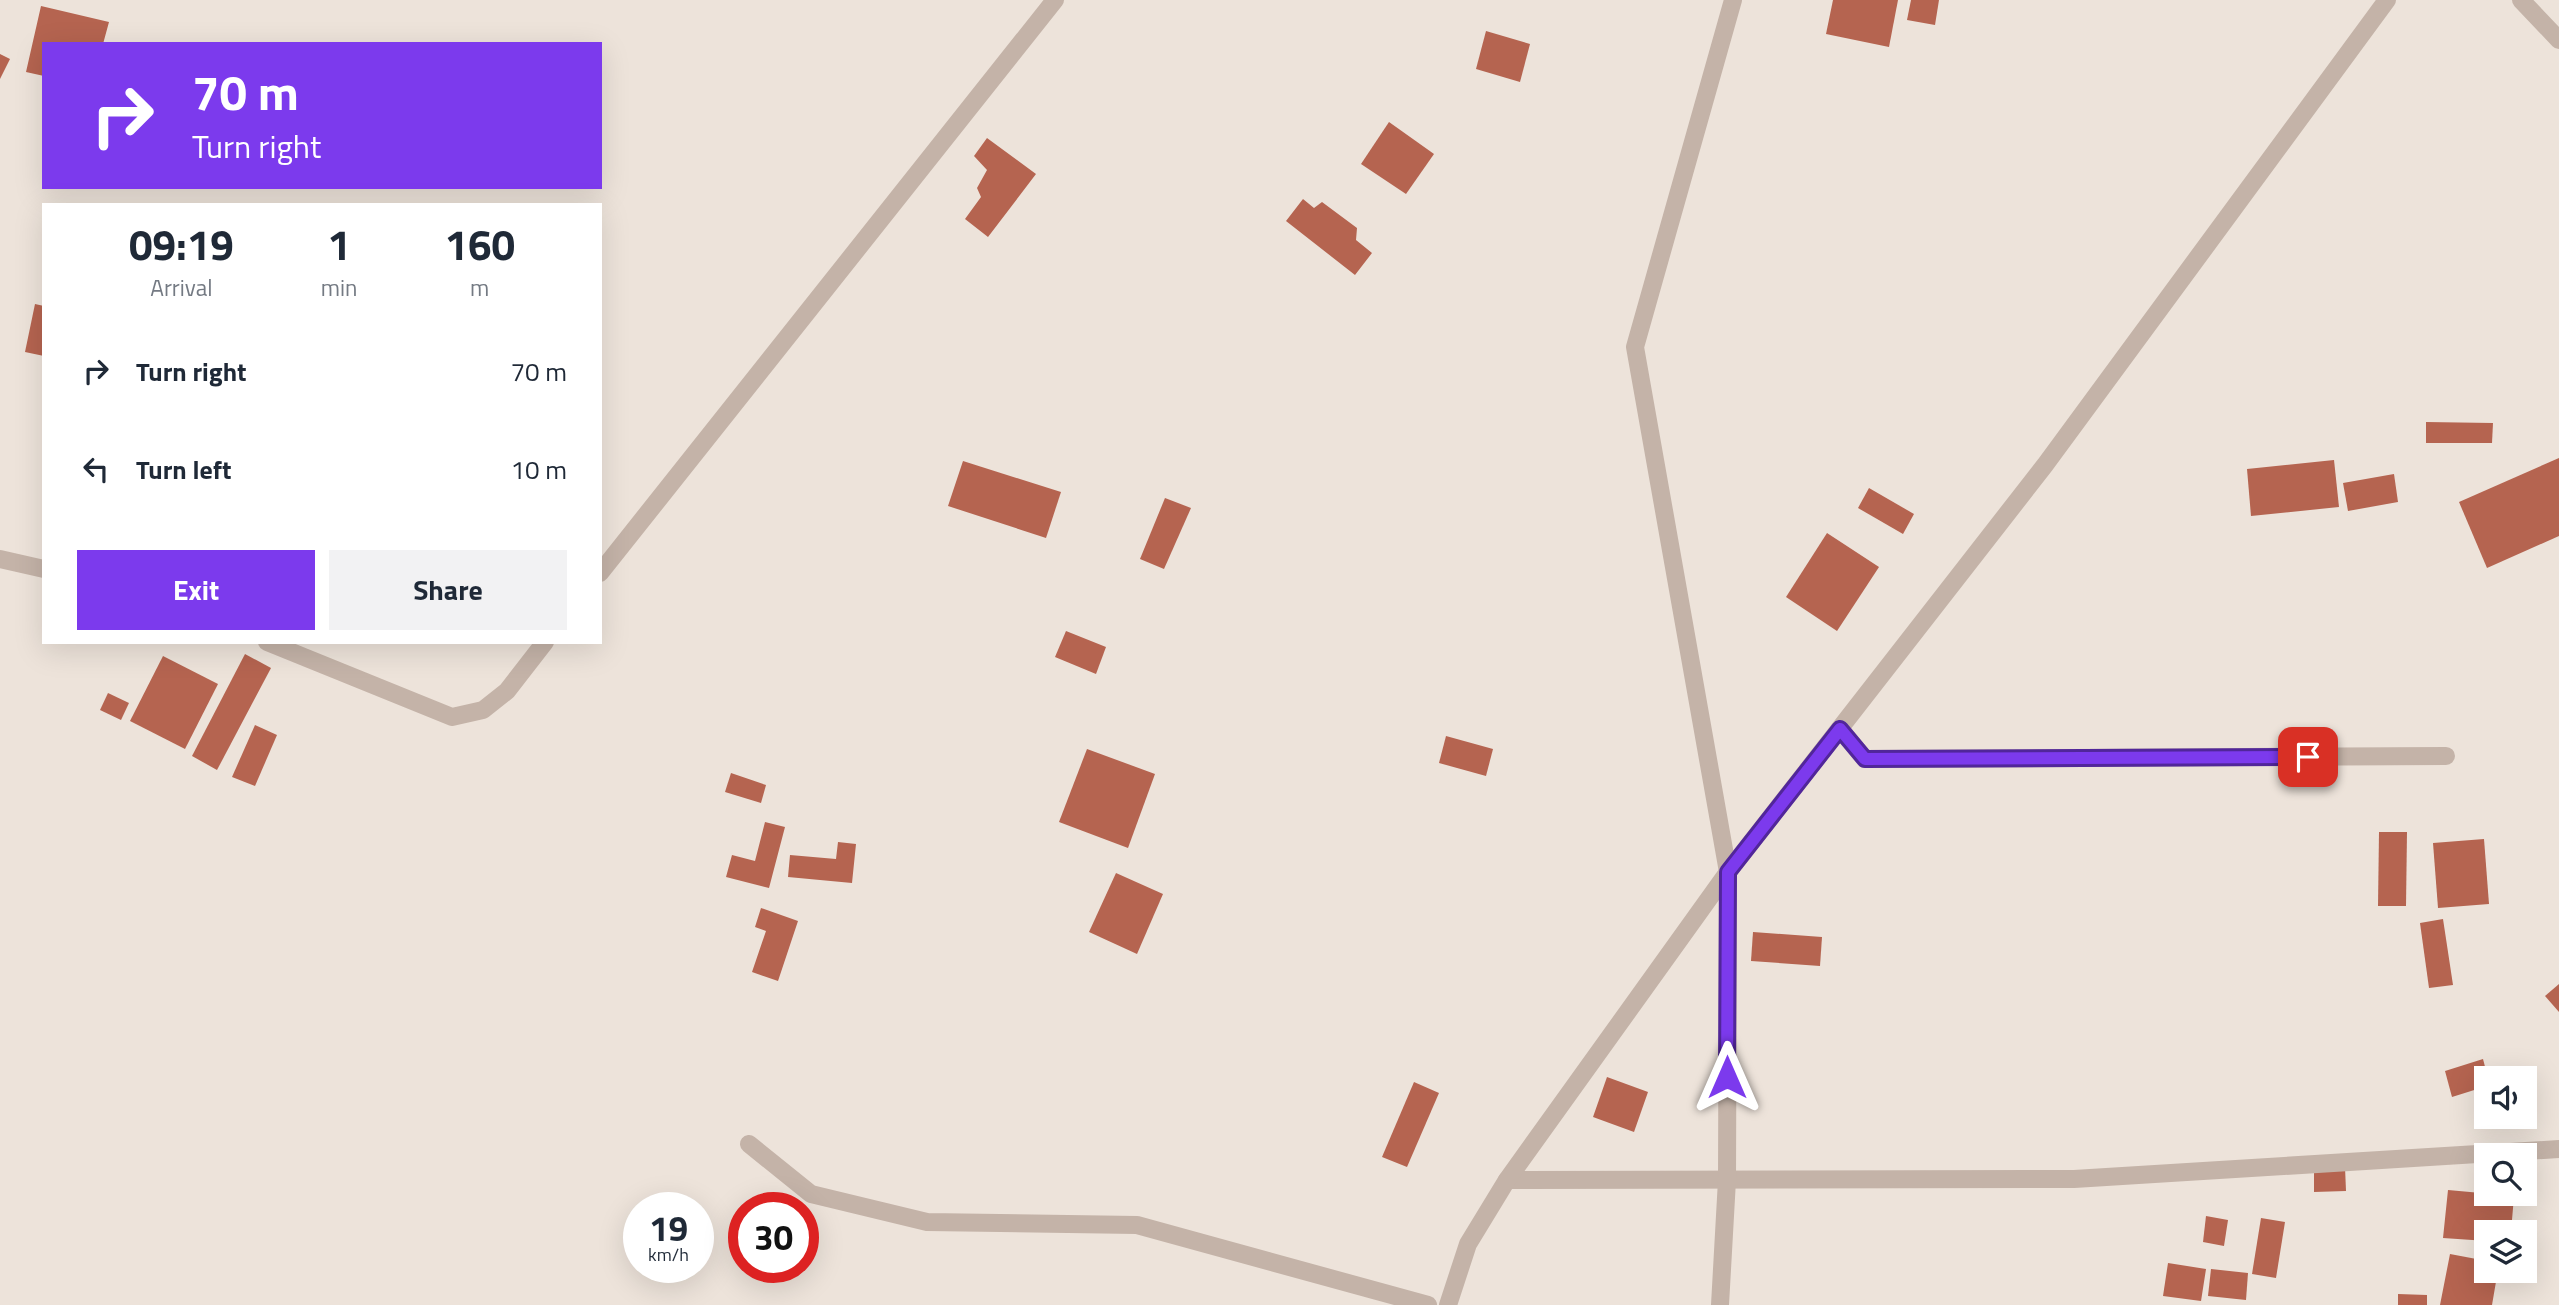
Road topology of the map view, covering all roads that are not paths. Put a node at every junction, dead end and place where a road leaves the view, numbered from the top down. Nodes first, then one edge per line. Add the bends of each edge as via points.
1 (1055, 0) edge
2 (1733, 0) edge
3 (2387, 0) edge
4 (2521, 0) edge
5 (2559, 40) edge
6 (0, 559) edge
7 (42, 569) edge
8 (602, 570) edge
9 (272, 644) edge
10 (543, 644) edge
11 (1840, 729) junction
12 (2446, 756) dead end
13 (1728, 872) junction
14 (749, 1144) dead end
15 (2559, 1149) edge
16 (1507, 1180) junction
17 (1727, 1180) junction
18 (1428, 1305) edge
19 (1448, 1305) edge
20 (1720, 1305) edge

1 - 8 street
2 - 13 street via 1635,347
3 - 11 street via 2045,466
4 - 5 street
6 - 7 street
9 - 10 street via 452,717 483,710 507,691
11 - 12 street via 1865,759
11 - 13 street
13 - 16 street
13 - 17 street
14 - 18 street via 811,1194 901,1216 927,1222 1137,1225
15 - 17 street via 2074,1179
16 - 17 street
16 - 19 street via 1468,1244
17 - 20 street

